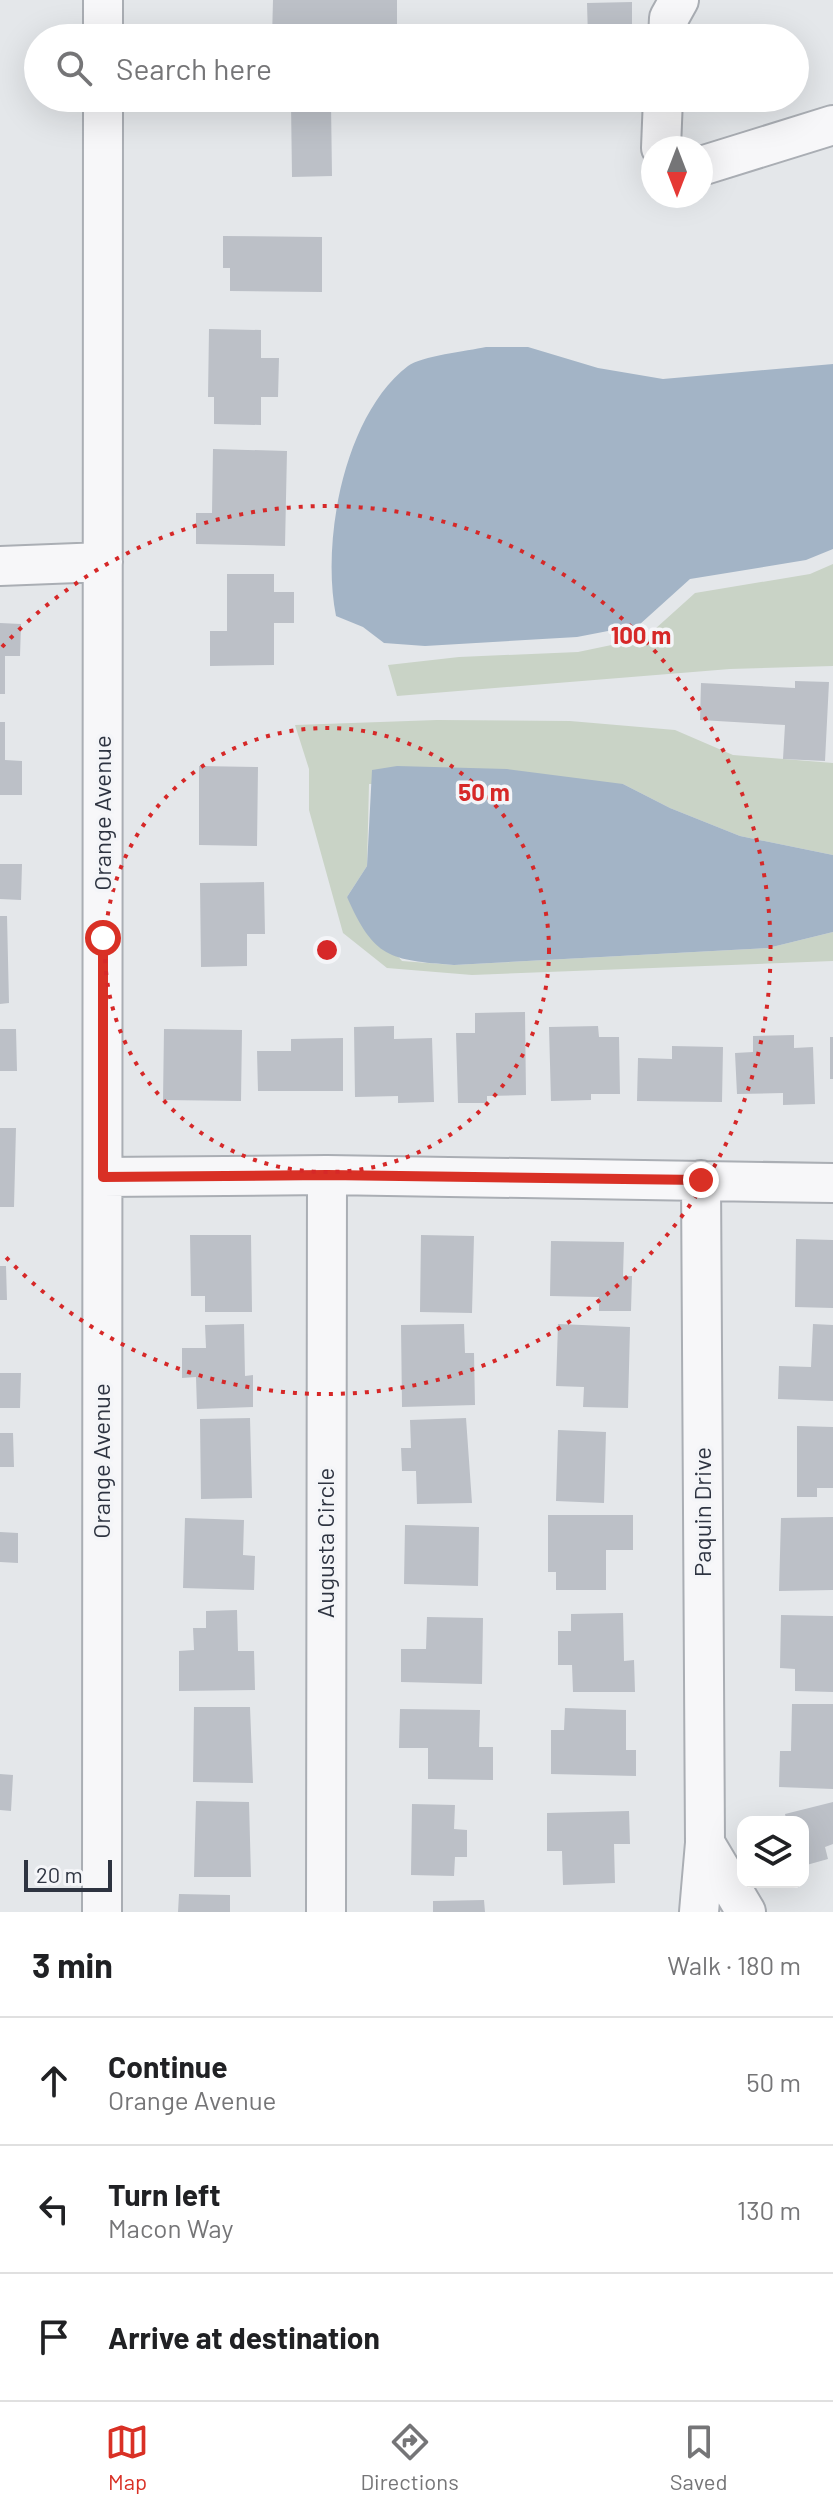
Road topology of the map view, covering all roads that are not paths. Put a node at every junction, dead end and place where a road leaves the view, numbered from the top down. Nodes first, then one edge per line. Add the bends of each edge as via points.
1 (103, 0) edge
2 (679, 0) edge
3 (103, 24) edge
4 (669, 24) edge
5 (103, 112) edge
6 (662, 112) edge
7 (833, 125) edge
8 (661, 136) edge
9 (713, 162) edge
10 (103, 562) junction
11 (0, 566) edge
12 (327, 1175) junction
13 (103, 1177) junction
14 (701, 1180) junction
15 (833, 1183) edge
16 (705, 1843) junction
17 (102, 1912) edge
18 (326, 1912) edge
19 (699, 1912) edge
20 (746, 1912) edge

1 - 3 street
2 - 4 street
5 - 10 street, Orange Avenue
6 - 8 street
7 - 9 street
10 - 11 street
10 - 13 street, Orange Avenue
12 - 13 street
12 - 14 street
12 - 18 street, Augusta Circle
13 - 17 street, Orange Avenue
14 - 15 street
14 - 16 street, Paquin Drive
16 - 19 street, Paquin Drive
16 - 20 street

